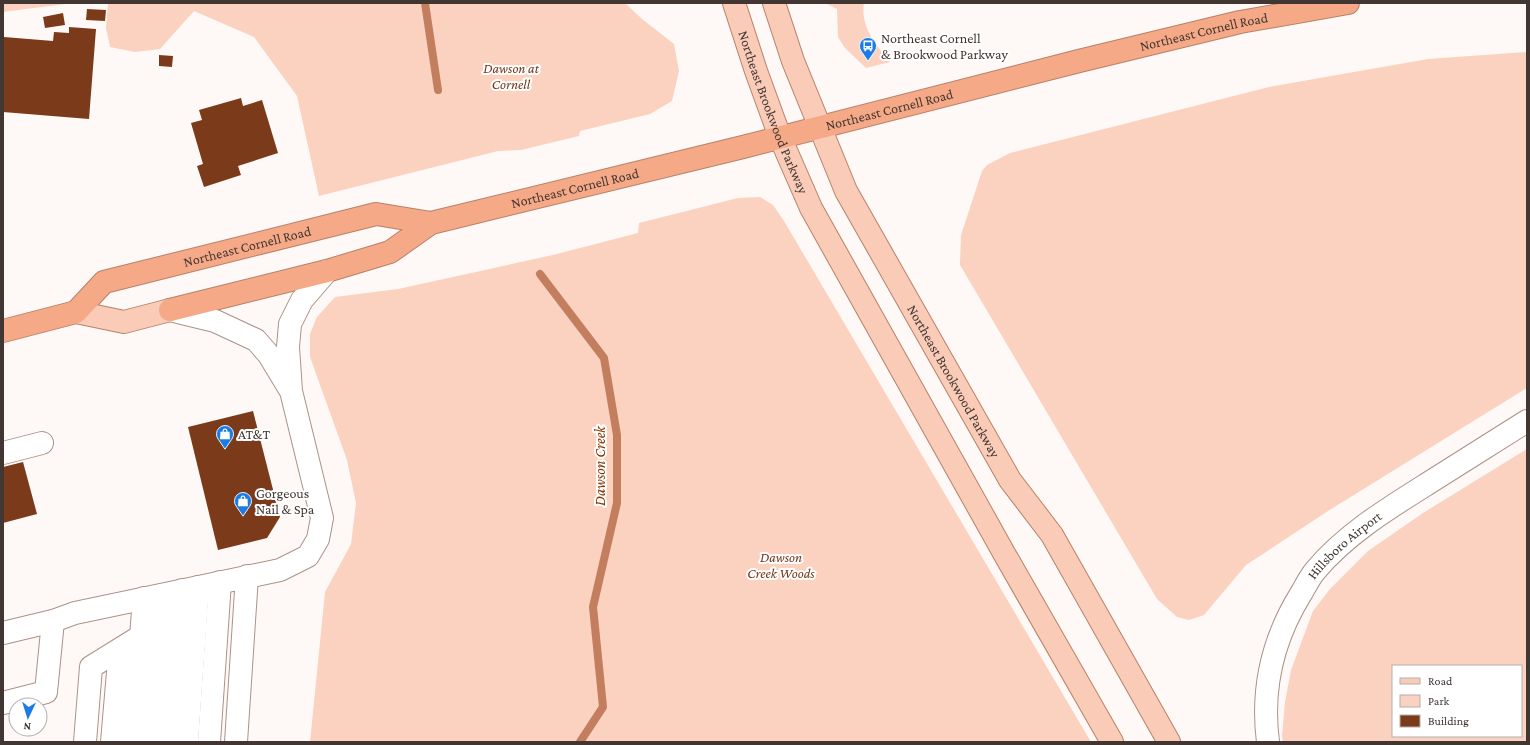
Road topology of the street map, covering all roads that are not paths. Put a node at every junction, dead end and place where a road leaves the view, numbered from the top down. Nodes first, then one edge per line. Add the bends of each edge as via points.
1 (734, 3) edge
2 (774, 3) edge
3 (1348, 3) edge
4 (819, 127) junction
5 (780, 137) junction
6 (431, 223) junction
7 (327, 271) junction
8 (170, 310) junction
9 (76, 312) junction
10 (3, 330) edge
11 (291, 391) junction
12 (1527, 421) edge
13 (42, 443) dead end
14 (3, 453) edge
15 (234, 579) junction
16 (171, 592) junction
17 (53, 620) junction
18 (3, 633) edge
19 (141, 636) junction
20 (3, 703) edge
21 (85, 742) edge
22 (96, 742) edge
23 (112, 742) edge
24 (133, 742) edge
25 (150, 742) edge
26 (171, 742) edge
27 (187, 742) edge
28 (209, 742) edge
29 (224, 742) edge
30 (236, 742) edge
31 (1112, 742) edge
32 (1169, 742) edge
33 (1268, 742) edge

1 - 5 main road, Northeast Brookwood Parkway
2 - 4 main road, Northeast Brookwood Parkway
3 - 4 highway, Northeast Cornell Road via 1240,22
4 - 5 highway, Northeast Cornell Road
4 - 32 main road, Northeast Brookwood Parkway via 846,191 1010,480 1052,535
5 - 6 highway, Northeast Cornell Road
5 - 31 main road, Northeast Brookwood Parkway via 811,208
6 - 7 highway, Northeast Cornell Road via 390,252
6 - 9 highway, Northeast Cornell Road via 376,214 104,282
7 - 8 highway, Northeast Cornell Road
7 - 11 lane via 302,300 290,324 288,347
8 - 9 main road, Northeast Cornell Road via 124,322
8 - 11 lane via 215,322 256,340 269,355
9 - 10 highway, Northeast Cornell Road
11 - 15 lane via 322,518 318,539 308,556 280,570
12 - 33 lane, Hillsboro Airport via 1393,505 1347,539 1314,572 1290,611 1276,647 1267,686
13 - 14 lane
15 - 16 lane
15 - 28 lane
15 - 29 lane
15 - 30 lane
16 - 17 lane
16 - 19 lane
16 - 25 lane
16 - 26 lane
16 - 27 lane
17 - 18 lane
17 - 20 lane via 46,692
19 - 21 lane via 92,667
19 - 22 lane via 102,671
19 - 23 lane via 118,672
19 - 24 lane

